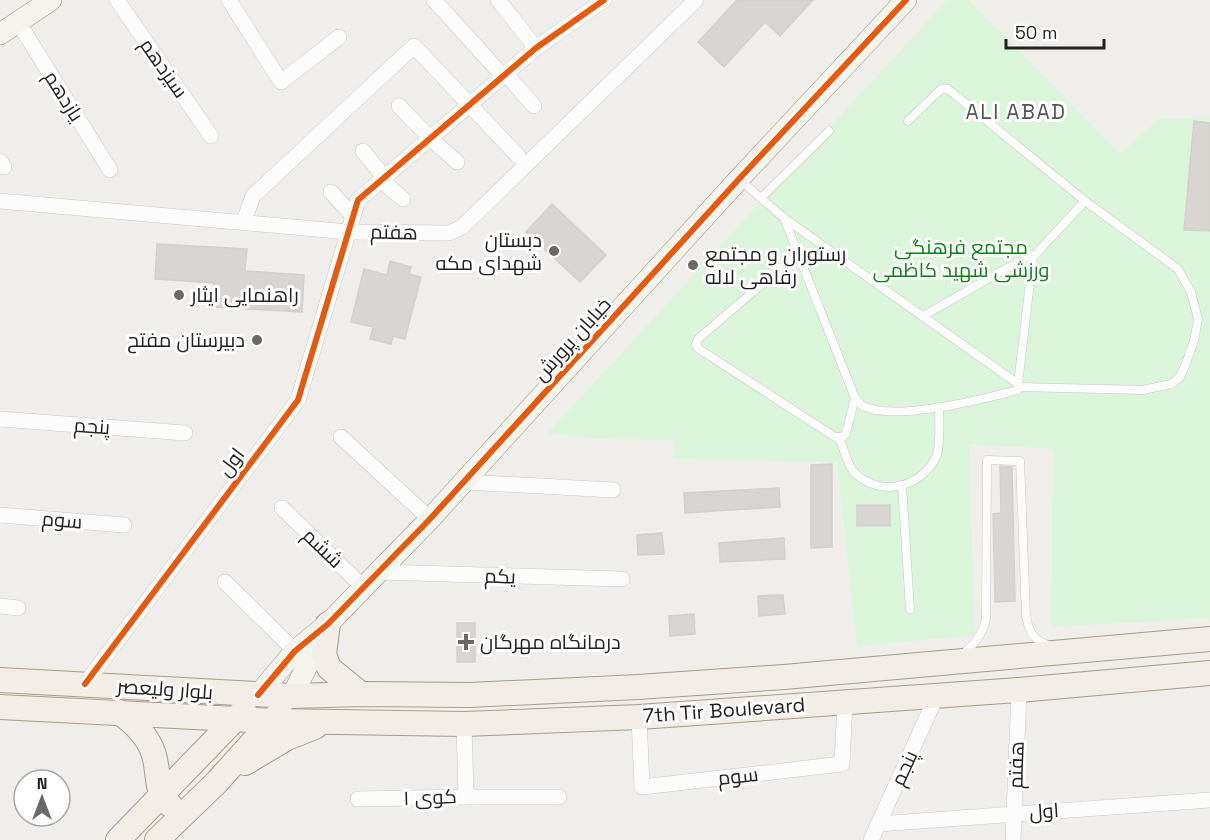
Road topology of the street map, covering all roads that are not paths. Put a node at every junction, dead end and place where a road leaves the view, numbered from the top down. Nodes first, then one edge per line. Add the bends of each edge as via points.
1 (51, 0) edge
2 (117, 0) edge
3 (229, 0) edge
4 (434, 0) edge
5 (498, 0) edge
6 (604, 0) edge
7 (696, 0) edge
8 (906, 0) edge
9 (18, 22) junction
10 (0, 34) edge
11 (339, 37) dead end
12 (536, 48) junction
13 (504, 75) junction
14 (399, 106) dead end
15 (468, 106) junction
16 (534, 106) dead end
17 (908, 121) dead end
18 (829, 131) dead end
19 (211, 136) dead end
20 (430, 138) junction
21 (363, 151) dead end
22 (519, 156) dead end
23 (457, 162) dead end
24 (110, 170) dead end
25 (383, 179) junction
26 (739, 179) junction
27 (331, 192) dead end
28 (761, 198) junction
29 (403, 199) dead end
30 (0, 201) edge
31 (1085, 201) junction
32 (353, 216) junction
33 (784, 218) junction
34 (244, 221) junction
35 (349, 232) junction
36 (798, 253) junction
37 (1034, 257) junction
38 (923, 316) junction
39 (1019, 386) junction
40 (855, 398) junction
41 (939, 406) junction
42 (0, 419) edge
43 (185, 433) dead end
44 (341, 437) dead end
45 (839, 438) junction
46 (464, 482) junction
47 (902, 485) junction
48 (614, 490) dead end
49 (282, 508) dead end
50 (0, 515) edge
51 (430, 519) junction
52 (124, 525) dead end
53 (379, 572) junction
54 (622, 579) dead end
55 (225, 582) dead end
56 (364, 588) junction
57 (0, 606) edge
58 (18, 608) dead end
59 (910, 609) dead end
60 (328, 624) junction
61 (1210, 639) edge
62 (295, 651) junction
63 (1069, 652) junction
64 (955, 662) junction
65 (1210, 673) edge
66 (784, 677) junction
67 (0, 680) edge
68 (86, 684) junction
69 (1019, 690) junction
70 (362, 694) junction
71 (258, 695) junction
72 (937, 695) junction
73 (292, 696) junction
74 (845, 702) junction
75 (787, 706) junction
76 (0, 707) edge
77 (119, 712) junction
78 (639, 717) junction
79 (237, 718) junction
80 (273, 721) junction
81 (331, 721) junction
82 (464, 724) junction
83 (216, 783) junction
84 (559, 796) dead end
85 (466, 797) junction
86 (161, 798) junction
87 (358, 799) dead end
88 (1210, 800) edge
89 (1014, 813) junction
90 (181, 816) junction
91 (878, 824) junction
92 (118, 840) edge
93 (157, 840) edge
94 (871, 840) edge
95 (1013, 840) edge

1 - 9 street
2 - 19 street, سیزدهم
3 - 11 street via 281,82
4 - 13 street
5 - 12 street
6 - 12 street, اول
7 - 35 street, هفتم via 462,227 449,233
8 - 26 street, خیابان پرورش
9 - 10 street
9 - 24 street, یازدهم
12 - 13 street, اول
13 - 15 street, اول
13 - 16 street
14 - 20 street
15 - 20 street, اول
15 - 22 street
15 - 34 street via 414,46 253,196
17 - 31 lane via 941,89 948,89
18 - 28 lane
20 - 23 street
20 - 25 street, اول
21 - 25 street
25 - 29 street
25 - 32 street, اول via 358,200
26 - 28 lane
26 - 46 street, خیابان پرورش
27 - 32 street
28 - 33 lane
30 - 34 street, هفتم
31 - 37 lane
31 - 39 lane via 1178,269 1191,292 1198,319 1194,341 1180,377 1162,388
32 - 35 street, اول
33 - 36 lane
33 - 38 lane
34 - 35 street, هفتم
35 - 68 street, اول via 298,400
36 - 40 lane
36 - 45 lane via 698,339 696,345
37 - 38 lane via 1030,255
37 - 39 lane
38 - 39 lane
39 - 41 lane via 1018,390
40 - 41 lane via 863,407 881,410
40 - 45 lane via 846,433
41 - 47 lane via 937,456 925,473
42 - 43 street, پنجم
44 - 51 street
45 - 47 lane via 853,471 882,487
46 - 48 street
46 - 51 street, خیابان پرورش
47 - 59 lane
49 - 56 street, ششم
50 - 52 street, سوم
51 - 53 street, خیابان پرورش
53 - 54 street, یکم
53 - 56 street, خیابان پرورش
55 - 62 street
56 - 60 street, خیابان پرورش
57 - 58 street
60 - 62 street, خیابان پرورش
60 - 70 main road via 324,654 329,668
60 - 73 street, خیابان پرورش
61 - 63 main road, 7th Tir Boulevard
62 - 71 street, خیابان پرورش
63 - 64 main road, 7th Tir Boulevard
63 - 64 lane via 1037,641 1029,630 1020,461 987,460 985,627 974,645
64 - 66 main road, 7th Tir Boulevard
65 - 69 main road, 7th Tir Boulevard
66 - 70 main road, 7th Tir Boulevard via 469,695
66 - 75 main road
67 - 68 main road, بلوار ولیعصر
68 - 71 main road, بلوار ولیعصر
69 - 72 main road, 7th Tir Boulevard
69 - 89 street, هفتم
70 - 73 main road, 7th Tir Boulevard
71 - 73 main road, 7th Tir Boulevard
71 - 79 main road
72 - 74 main road, 7th Tir Boulevard
72 - 91 street, پنجم
73 - 80 main road
74 - 75 main road, 7th Tir Boulevard
74 - 78 street, سوم via 842,764 642,786
75 - 78 main road, 7th Tir Boulevard
76 - 77 main road, بلوار ولیعصر
77 - 79 main road, بلوار ولیعصر
77 - 86 main road via 153,750
78 - 82 main road, 7th Tir Boulevard
79 - 80 main road, 7th Tir Boulevard
79 - 86 main road
80 - 81 main road, 7th Tir Boulevard
80 - 83 main road
81 - 82 main road, 7th Tir Boulevard
81 - 83 main road via 287,738
82 - 85 street, کوی ۱
83 - 90 main road
84 - 85 street
85 - 87 street, کوی ۱
86 - 90 main road
86 - 92 main road
88 - 89 street, اول
89 - 91 street, اول
89 - 95 street, هفتم
90 - 93 main road
91 - 94 street, پنجم

